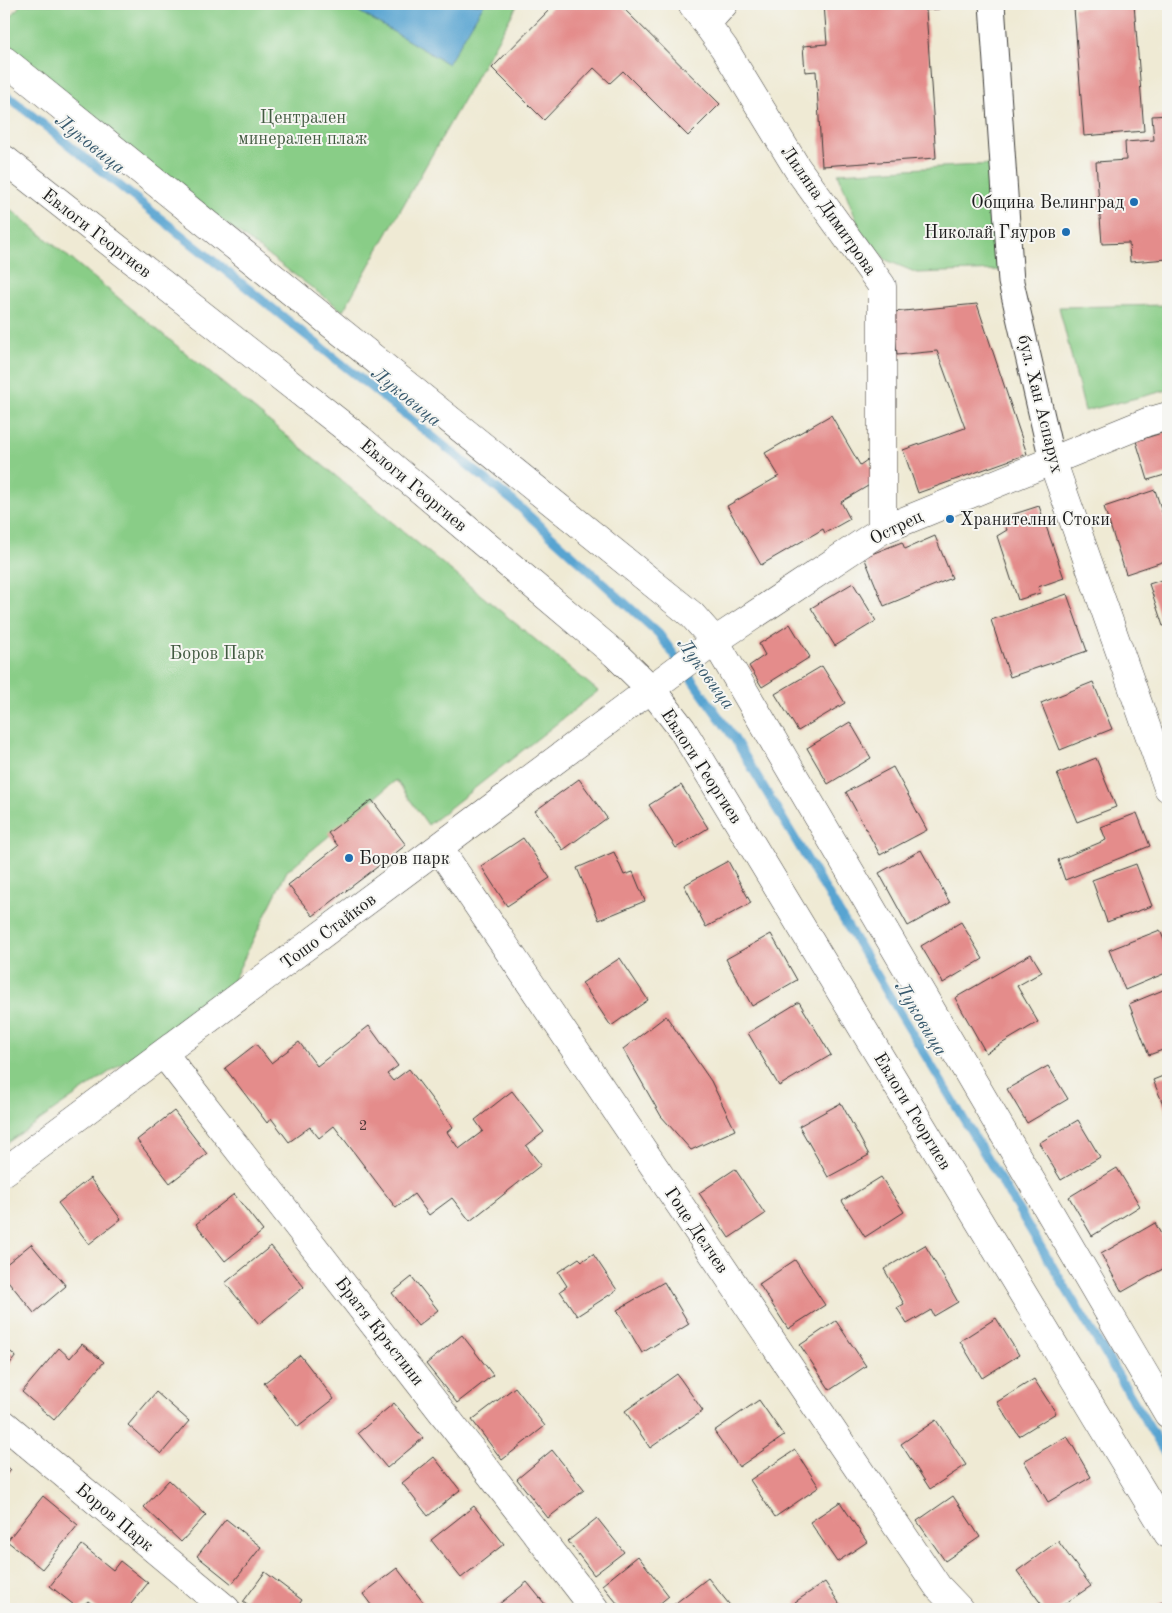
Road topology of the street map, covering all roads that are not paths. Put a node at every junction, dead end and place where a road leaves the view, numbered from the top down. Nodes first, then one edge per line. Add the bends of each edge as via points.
1 (992, 4) edge
2 (708, 10) edge
3 (4, 60) edge
4 (4, 159) edge
5 (1168, 416) edge
6 (1052, 460) junction
7 (882, 530) junction
8 (715, 641) junction
9 (651, 689) junction
10 (1157, 725) edge
11 (1168, 788) edge
12 (439, 848) junction
13 (164, 1054) junction
14 (4, 1172) edge
15 (1168, 1414) edge
16 (4, 1424) edge
17 (1168, 1534) edge
18 (936, 1598) edge
19 (226, 1609) edge
20 (595, 1609) edge
21 (958, 1609) edge

1 - 6 street, бул. Хан Аспарух via 1011,282
2 - 7 street, Лиляна Димитрова via 724,48 797,168 882,286
3 - 8 street via 692,615
4 - 9 street, Евлоги Георгиев via 360,439 615,654
5 - 6 street, Острец
6 - 7 street, Острец
6 - 10 street, бул. Хан Аспарух
7 - 8 street, Острец
8 - 9 street, Острец
8 - 15 street
9 - 12 street, Тошо Стайков
9 - 17 street, Евлоги Георгиев via 682,729
10 - 11 street, бул. Хан Аспарух
12 - 13 street, Тошо Стайков
12 - 18 street, Гоце Делчев
13 - 14 street, Тошо Стайков
13 - 20 street, Братя Кръстини
16 - 19 street, Боров Парк
18 - 21 street, Гоце Делчев

